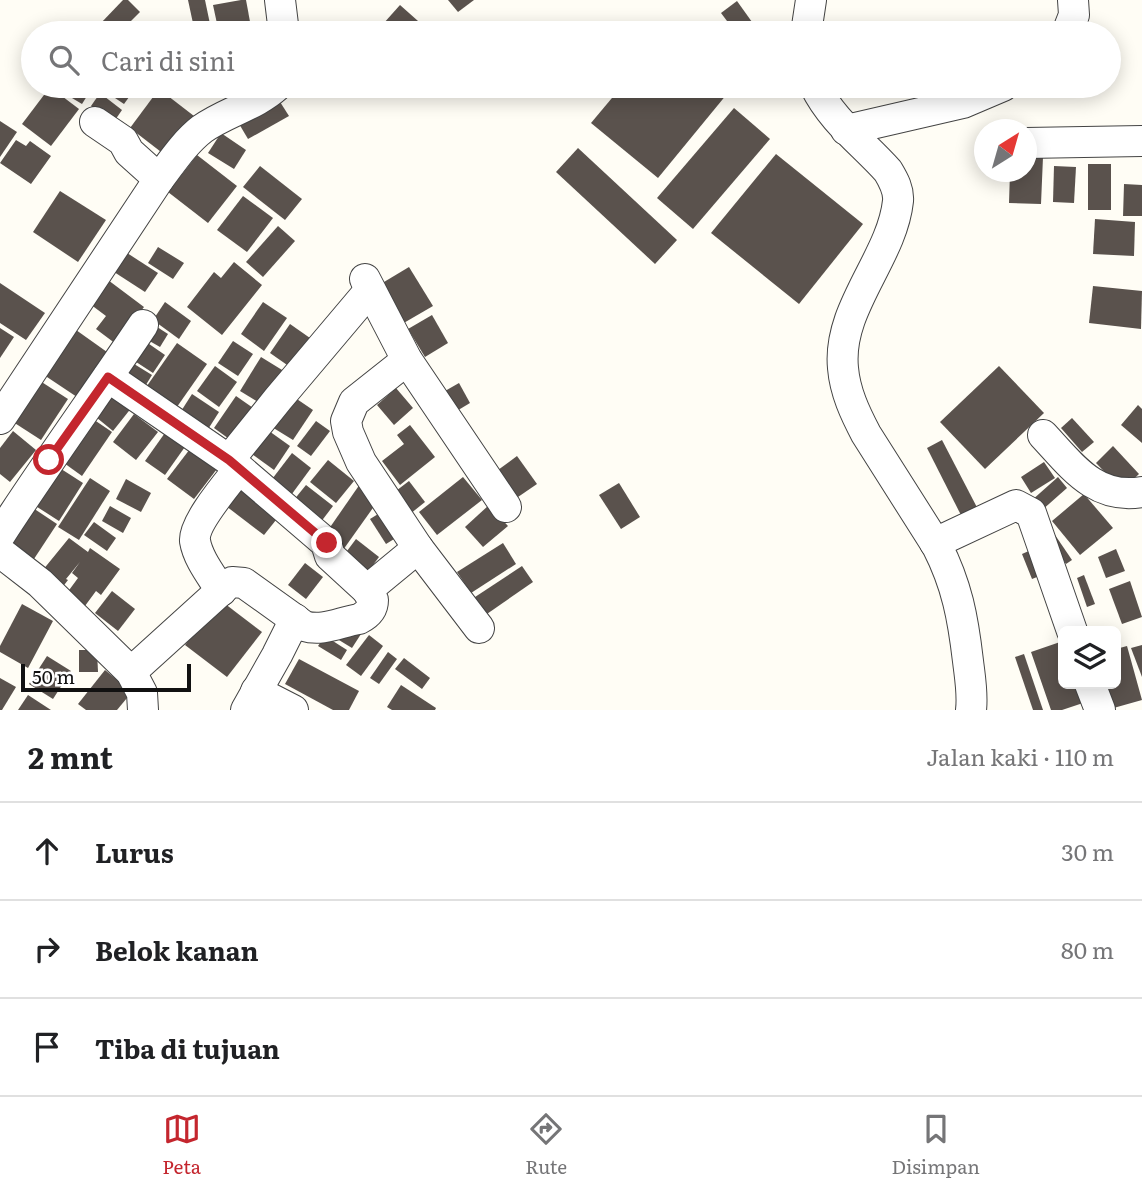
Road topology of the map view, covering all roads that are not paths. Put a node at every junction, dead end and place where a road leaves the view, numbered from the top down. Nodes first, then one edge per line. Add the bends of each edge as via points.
1 (280, 0) edge
2 (811, 0) edge
3 (1073, 0) edge
4 (283, 21) edge
5 (808, 21) edge
6 (1071, 21) edge
7 (260, 98) edge
8 (821, 98) edge
9 (975, 98) edge
10 (95, 122) dead end
11 (846, 130) junction
12 (1142, 141) edge
13 (1037, 143) edge
14 (159, 179) junction
15 (143, 325) dead end
16 (407, 360) junction
17 (108, 377) junction
18 (0, 419) edge
19 (1043, 435) dead end
20 (233, 465) junction
21 (1142, 492) edge
22 (506, 507) dead end
23 (0, 535) edge
24 (935, 543) junction
25 (418, 548) junction
26 (0, 552) edge
27 (367, 590) junction
28 (221, 591) junction
29 (295, 619) junction
30 (1070, 626) edge
31 (479, 628) dead end
32 (131, 672) junction
33 (1092, 689) edge
34 (251, 700) edge
35 (142, 710) edge
36 (293, 710) edge
37 (971, 710) edge
38 (1100, 710) edge

1 - 4 street
2 - 5 street
3 - 6 street
7 - 14 street via 201,130
8 - 11 street
9 - 11 street
10 - 14 street via 123,141
11 - 24 street via 888,171 898,201 890,232 849,325 842,367 866,434
12 - 13 street
14 - 18 street
15 - 17 street
16 - 20 street via 368,285 278,399
16 - 22 street
16 - 25 street via 354,402 346,421 361,462
17 - 20 street
17 - 23 street
19 - 21 street via 1098,487 1117,493
20 - 27 street via 327,543 330,556
20 - 28 street via 194,538
24 - 30 street via 1016,505 1031,513
24 - 37 street via 964,624
25 - 27 street
25 - 31 street
26 - 32 street via 40,583
27 - 29 street via 373,604 359,619 318,629
28 - 29 street via 232,582 244,583
28 - 32 street
29 - 34 street
32 - 35 street via 142,693
33 - 38 street
34 - 36 street

